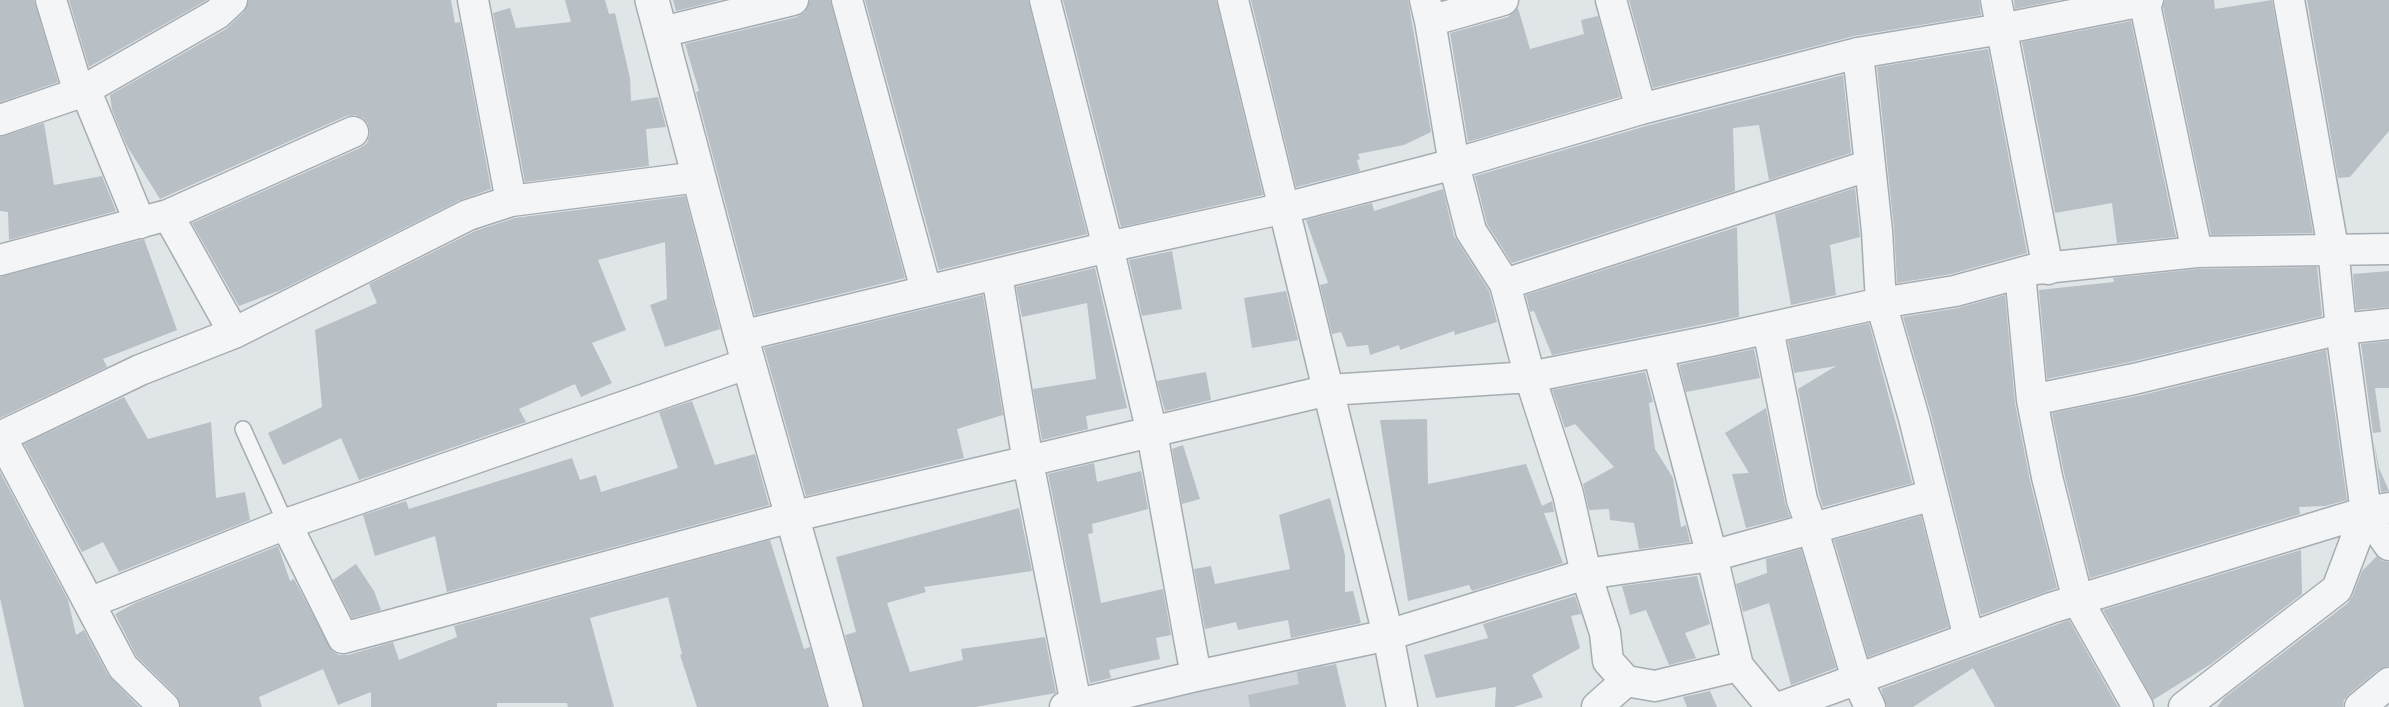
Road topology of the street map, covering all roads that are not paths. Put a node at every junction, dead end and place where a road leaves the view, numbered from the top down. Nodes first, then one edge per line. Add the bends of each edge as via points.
1 (51, 0) edge
2 (232, 0) edge
3 (473, 0) edge
4 (652, 0) edge
5 (793, 0) edge
6 (847, 0) edge
7 (1045, 0) edge
8 (1233, 0) edge
9 (1503, 0) edge
10 (1611, 0) edge
11 (2145, 0) edge
12 (2289, 0) edge
13 (1427, 11) edge
14 (1998, 14) edge
15 (662, 32) junction
16 (1858, 53) junction
17 (82, 91) junction
18 (1641, 109) junction
19 (0, 120) edge
20 (353, 132) dead end
21 (1454, 164) junction
22 (1870, 165) junction
23 (698, 177) junction
24 (511, 201) junction
25 (1285, 208) junction
26 (168, 215) junction
27 (140, 223) junction
28 (1108, 247) junction
29 (2333, 248) junction
30 (2389, 249) edge
31 (2196, 252) junction
32 (0, 260) edge
33 (2034, 271) junction
34 (997, 274) junction
35 (1505, 284) junction
36 (926, 290) junction
37 (1881, 303) junction
38 (2389, 324) edge
39 (1768, 329) junction
40 (2341, 329) junction
41 (234, 333) junction
42 (745, 350) junction
43 (1658, 352) junction
44 (1530, 377) junction
45 (1329, 390) junction
46 (2032, 400) junction
47 (243, 429) dead end
48 (1152, 433) junction
49 (1, 437) edge
50 (1028, 462) junction
51 (1933, 495) junction
52 (2377, 510) edge
53 (791, 517) junction
54 (286, 524) junction
55 (1812, 527) junction
56 (2389, 545) edge
57 (1712, 556) junction
58 (1586, 574) junction
59 (2078, 601) junction
60 (89, 603) junction
61 (1388, 635) junction
62 (1969, 638) junction
63 (1738, 666) junction
64 (1196, 676) junction
65 (1857, 679) junction
66 (2389, 683) edge
67 (1649, 692) edge
68 (1070, 706) edge
69 (164, 707) edge
70 (846, 707) edge
71 (1402, 707) edge
72 (1596, 707) edge
73 (1772, 707) edge
74 (1781, 707) edge
75 (1870, 707) edge
76 (2138, 707) edge
77 (2184, 707) edge
78 (2360, 707) edge

1 - 17 street
2 - 17 street via 217,14
3 - 24 street
4 - 15 street
5 - 15 street
6 - 36 street
7 - 28 street
8 - 25 street
9 - 13 street
10 - 18 street
11 - 14 street
11 - 31 street
12 - 29 street
13 - 21 street
14 - 16 street
14 - 33 street
15 - 23 street
16 - 18 street
16 - 22 street
17 - 19 street
17 - 27 street
18 - 21 street
20 - 26 street
21 - 25 street
21 - 35 street via 1471,231
22 - 35 street
22 - 37 street
23 - 24 street
23 - 42 street
24 - 41 street via 468,214
25 - 28 street
25 - 45 street
26 - 27 street
26 - 41 street
27 - 32 street
28 - 34 street
28 - 48 street
29 - 30 street
29 - 31 street
29 - 40 street
31 - 33 street
33 - 37 street via 1955,291
33 - 46 street
34 - 36 street
34 - 50 street
35 - 44 street
36 - 42 street
37 - 39 street
37 - 51 street
38 - 40 street
39 - 43 street
39 - 55 street via 1802,500
40 - 46 street
40 - 52 street
41 - 49 street via 140,370
42 - 53 street
42 - 54 street
43 - 44 street
43 - 57 street
44 - 45 street
44 - 58 street via 1568,494
45 - 48 street
45 - 61 street
46 - 59 street
47 - 54 lane
48 - 50 street
48 - 64 street
49 - 60 street
50 - 53 street
50 - 68 street
51 - 55 street
51 - 62 street
52 - 56 street
52 - 59 street
52 - 77 street via 2337,589
53 - 54 street via 343,638
53 - 70 street
54 - 60 street
55 - 57 street
55 - 65 street
57 - 58 street
57 - 63 street
58 - 61 street
58 - 67 street via 1605,633 1608,661
59 - 62 street
59 - 76 street
60 - 69 street via 123,667
61 - 64 street
61 - 71 street
62 - 65 street
63 - 67 street
63 - 73 street
64 - 68 street
65 - 74 street
65 - 75 street
66 - 78 street
67 - 72 street

